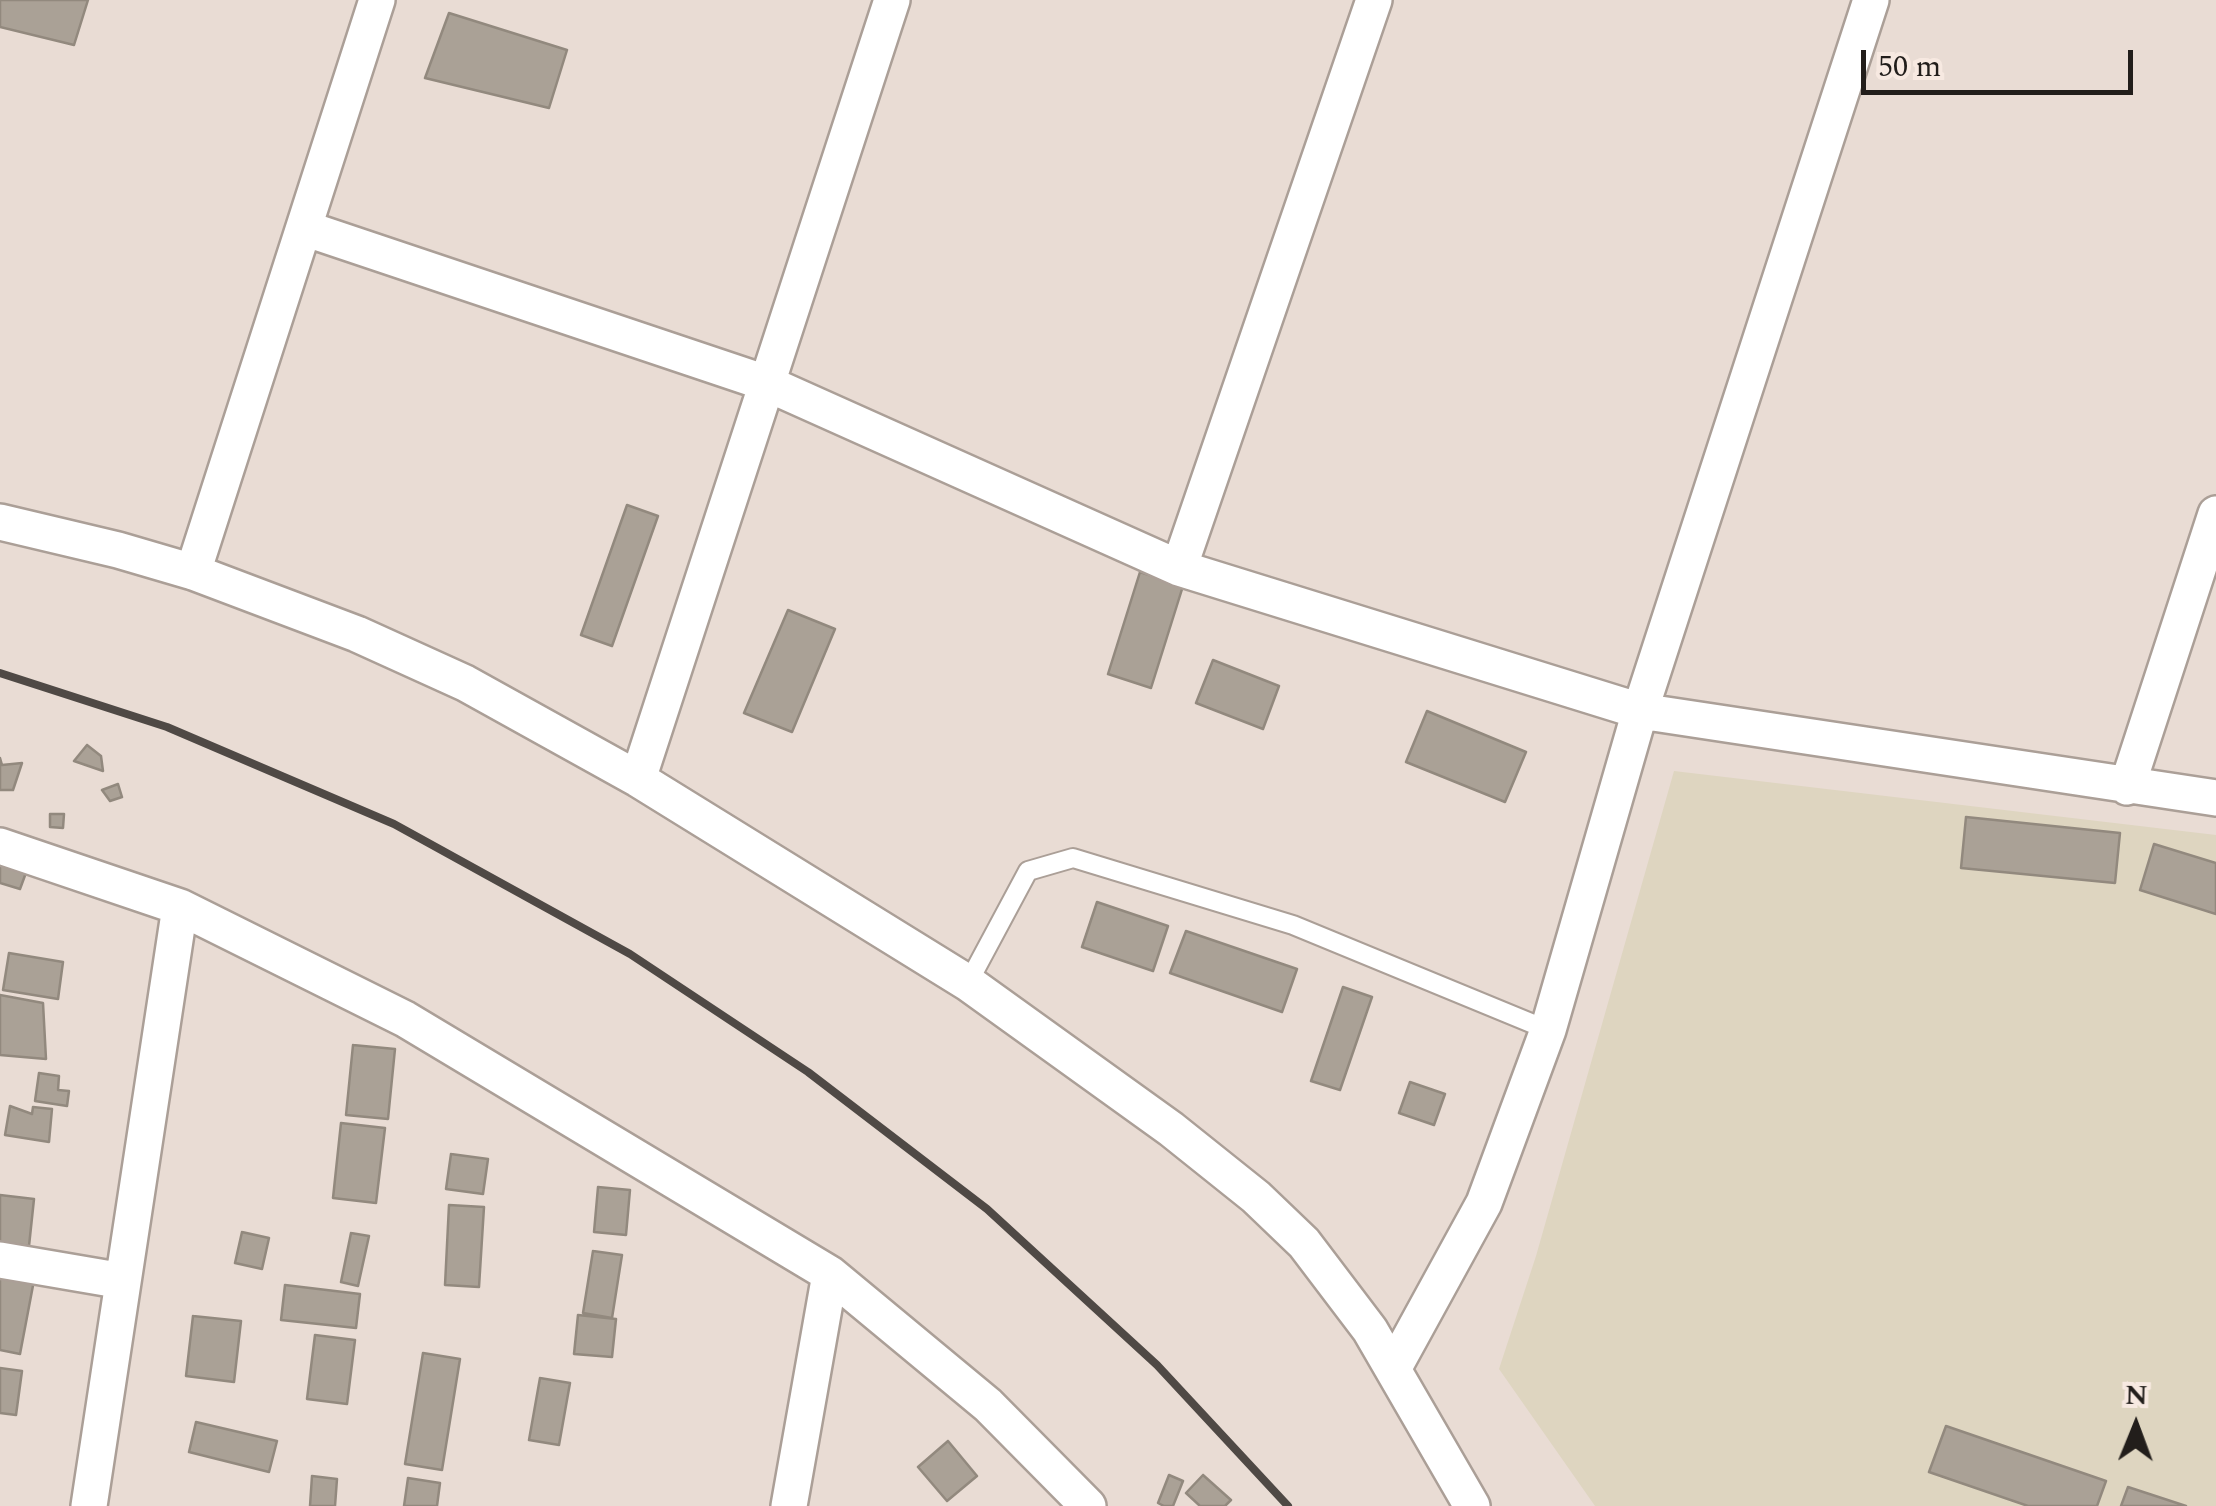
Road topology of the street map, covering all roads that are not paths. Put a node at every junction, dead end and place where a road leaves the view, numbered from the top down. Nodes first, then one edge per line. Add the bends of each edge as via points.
1 (377, 0) edge
2 (892, 0) edge
3 (1374, 0) edge
4 (1871, 0) edge
5 (304, 228) junction
6 (766, 382) junction
7 (2216, 514) edge
8 (0, 522) edge
9 (1179, 568) junction
10 (192, 572) junction
11 (1640, 710) junction
12 (638, 779) junction
13 (2127, 787) junction
14 (2216, 798) edge
15 (0, 846) edge
16 (180, 906) junction
17 (968, 983) junction
18 (1548, 1030) junction
19 (0, 1260) edge
20 (830, 1274) junction
21 (124, 1281) junction
22 (1393, 1369) junction
23 (89, 1506) edge
24 (789, 1506) edge
25 (1088, 1506) edge
26 (1472, 1506) edge

1 - 5 street
2 - 6 street
3 - 9 street
4 - 11 street
5 - 6 street
5 - 10 street
6 - 9 street
6 - 12 street
7 - 13 street
8 - 10 street
9 - 11 street
10 - 12 street via 357,634 466,684
11 - 13 street
11 - 18 street
12 - 17 street
13 - 14 street
15 - 16 street
16 - 20 street via 405,1019
16 - 21 street
17 - 18 lane via 1028,871 1073,858 1292,925
17 - 22 street via 1256,1197 1304,1242
18 - 22 street via 1484,1203
19 - 21 street
20 - 24 street
20 - 25 street via 988,1405
21 - 23 street
22 - 26 street

